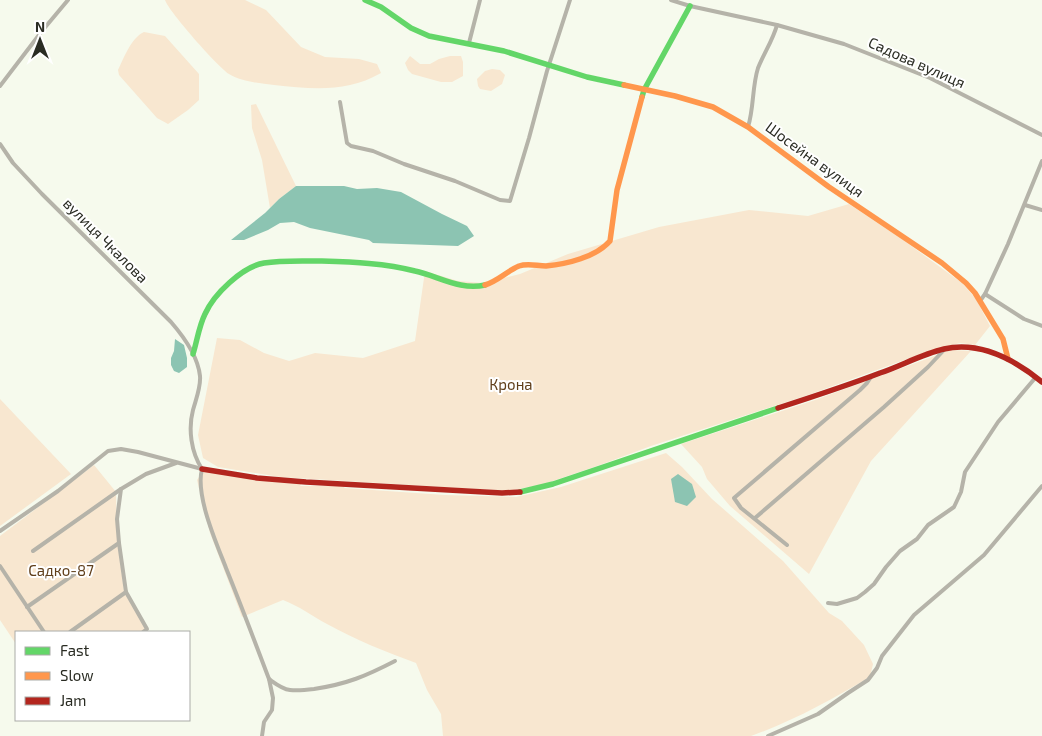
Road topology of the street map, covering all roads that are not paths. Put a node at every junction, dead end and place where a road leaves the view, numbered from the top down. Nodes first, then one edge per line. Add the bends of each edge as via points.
1 (68, 0) edge
2 (365, 0) edge
3 (480, 0) edge
4 (570, 0) edge
5 (670, 0) edge
6 (690, 6) junction
7 (777, 25) junction
8 (469, 42) junction
9 (549, 65) junction
10 (0, 86) edge
11 (644, 90) junction
12 (340, 102) dead end
13 (748, 127) junction
14 (1042, 135) edge
15 (0, 144) edge
16 (1042, 161) edge
17 (1025, 205) junction
18 (1042, 210) edge
19 (985, 294) junction
20 (980, 301) junction
21 (1042, 326) edge
22 (944, 350) junction
23 (193, 354) junction
24 (1008, 359) junction
25 (871, 376) junction
26 (1036, 377) junction
27 (1042, 382) edge
28 (177, 462) junction
29 (202, 469) junction
30 (1042, 486) edge
31 (121, 489) junction
32 (755, 518) junction
33 (0, 531) edge
34 (119, 543) junction
35 (787, 545) dead end
36 (33, 551) dead end
37 (0, 566) edge
38 (126, 592) junction
39 (828, 604) dead end
40 (27, 607) junction
41 (43, 631) edge
42 (71, 631) edge
43 (144, 631) edge
44 (395, 661) dead end
45 (269, 679) junction
46 (262, 736) edge
47 (768, 736) edge

1 - 10 street
2 - 8 street, Шосейна вулиця via 429,36
3 - 8 street
4 - 9 street
5 - 6 street, Садова вулиця
6 - 7 street, Садова вулиця
6 - 11 street
7 - 13 street via 759,67
7 - 14 street, Садова вулиця via 844,44 930,78
8 - 9 street, Шосейна вулиця
9 - 11 street, Шосейна вулиця
9 - 12 street via 510,201 500,200 373,150 351,146 347,143
11 - 13 street, Шосейна вулиця via 713,107
11 - 23 street via 617,190 607,246 558,265 525,265 483,286 454,283 410,269 338,260 258,264 224,289 206,313
13 - 20 street, Шосейна вулиця via 829,187 942,263 966,283
15 - 23 street, вулиця Чкалова via 42,194 171,322
16 - 17 street
17 - 18 street
17 - 19 street
19 - 20 street
19 - 21 street via 1024,319
20 - 24 street, Шосейна вулиця via 1003,339
22 - 24 street via 970,348
22 - 25 street
22 - 32 street
23 - 29 street, вулиця Чкалова via 200,376 190,432 193,450
24 - 26 street
25 - 29 street via 522,492 306,482
25 - 32 street via 860,390 734,498
26 - 27 street
26 - 39 street via 998,422 965,472 954,506 900,550 865,592 851,600
28 - 29 street
28 - 31 street via 146,474
28 - 33 street via 121,449 108,451
29 - 45 street via 201,492 215,541
30 - 47 street via 984,555 914,615 868,680 818,714
31 - 34 street
31 - 36 street
32 - 35 street
34 - 38 street
34 - 40 street
37 - 40 street
38 - 42 street
38 - 43 street via 147,629
40 - 41 street
44 - 45 street via 361,678 332,686 289,690
45 - 46 street via 272,710 264,722

